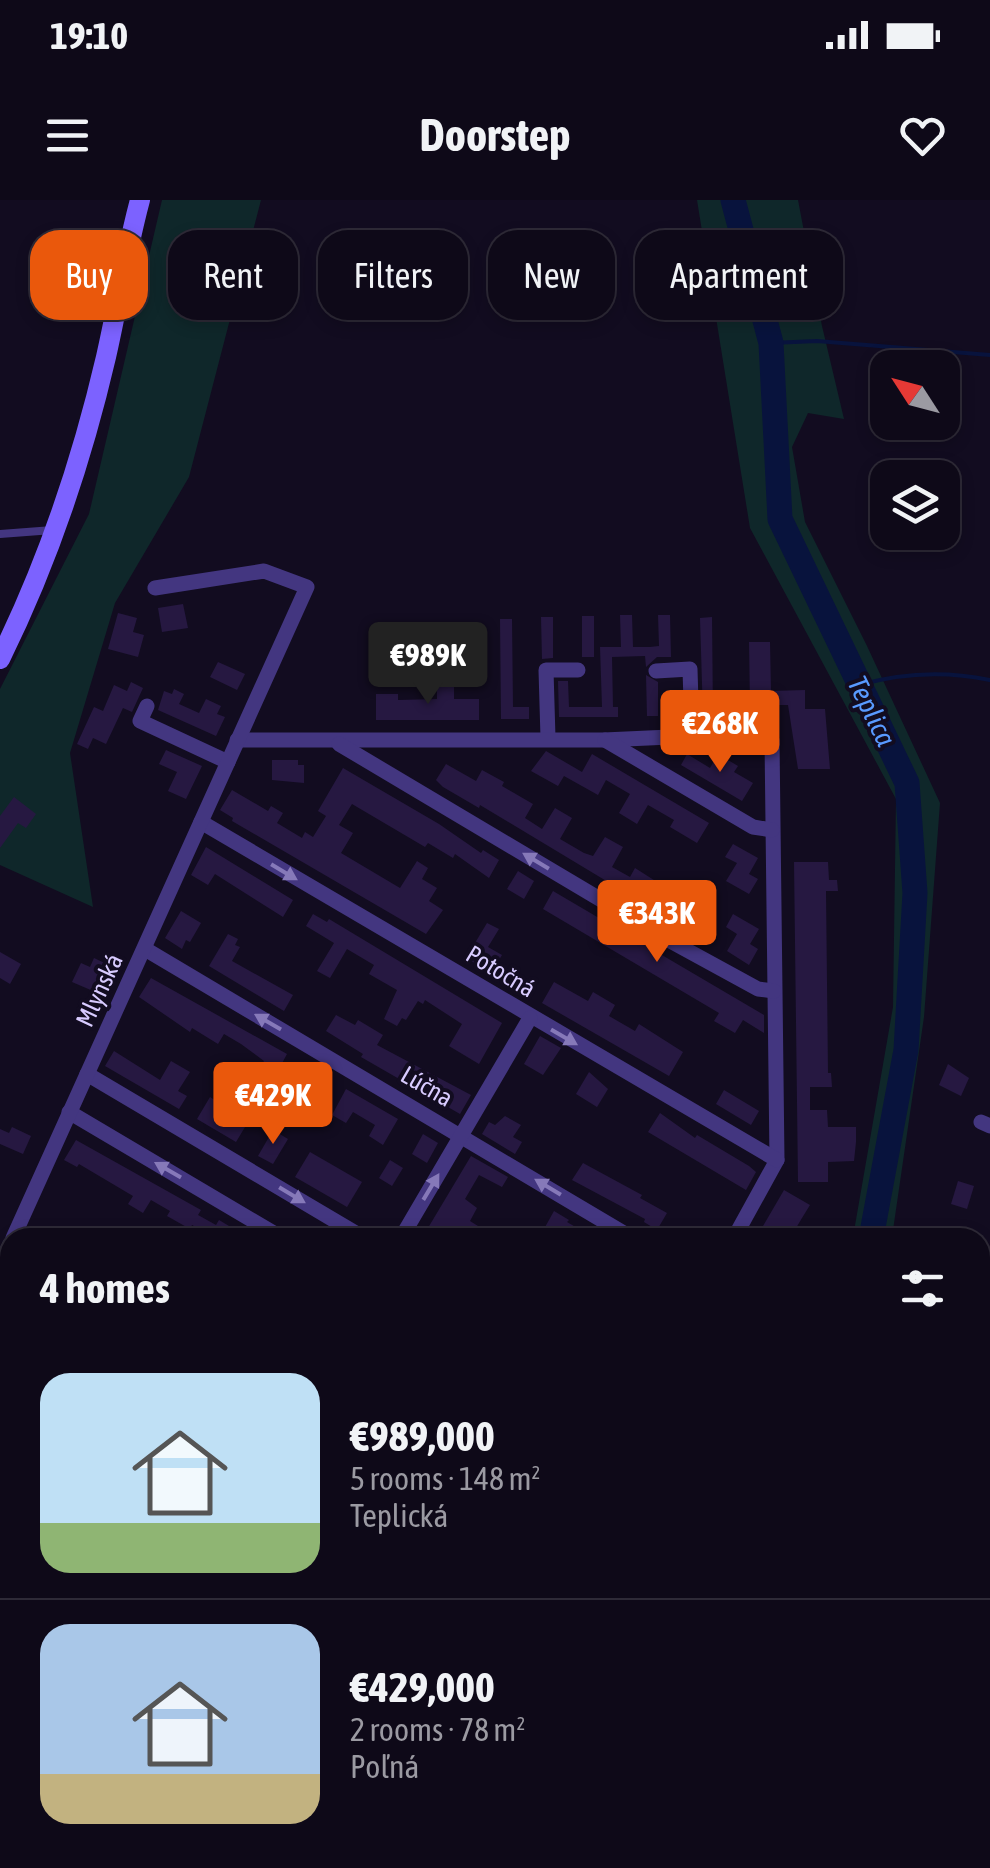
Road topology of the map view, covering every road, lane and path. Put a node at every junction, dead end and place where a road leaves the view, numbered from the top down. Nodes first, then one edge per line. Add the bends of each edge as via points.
1 (140, 200) edge
2 (53, 530) junction
3 (0, 534) edge
4 (155, 588) dead end
5 (0, 659) edge
6 (578, 670) dead end
7 (656, 670) dead end
8 (147, 706) dead end
9 (692, 736) junction
10 (662, 737) junction
11 (548, 738) junction
12 (238, 740) junction
13 (604, 740) junction
14 (394, 741) junction
15 (336, 742) junction
16 (228, 762) junction
17 (655, 770) junction
18 (388, 773) junction
19 (200, 822) junction
20 (772, 830) junction
21 (144, 950) junction
22 (774, 991) junction
23 (530, 1018) junction
24 (87, 1074) junction
25 (69, 1112) junction
26 (462, 1136) junction
27 (777, 1160) junction
28 (19, 1228) edge
29 (265, 1228) edge
30 (347, 1228) edge
31 (407, 1228) edge
32 (615, 1228) edge
33 (740, 1228) edge

1 - 2 main road via 105,359
2 - 3 lane
2 - 5 main road
4 - 12 street, Mlynská via 264,571 307,587
6 - 11 street via 546,670
7 - 9 street via 690,670
8 - 16 street via 140,722
9 - 10 street
9 - 20 street via 772,740
10 - 13 street
10 - 17 street
11 - 13 street
11 - 14 street
12 - 15 street
12 - 16 street, Mlynská
13 - 17 street
14 - 15 street
14 - 18 street
15 - 18 street
16 - 19 street, Mlynská
17 - 20 street via 754,827
22 -> 18 street via 758,989 672,942
19 - 21 street, Mlynská
19 -> 23 street, Potočná
20 - 22 street
21 - 24 street, Mlynská
26 -> 21 street, Lúčna
22 - 27 street
23 - 26 street
23 -> 27 street, Potočná
24 - 25 street, Mlynská
24 -> 30 street
25 - 28 street, Mlynská
29 -> 25 street
31 -> 26 street
32 -> 26 street, Lúčna
27 - 33 street

